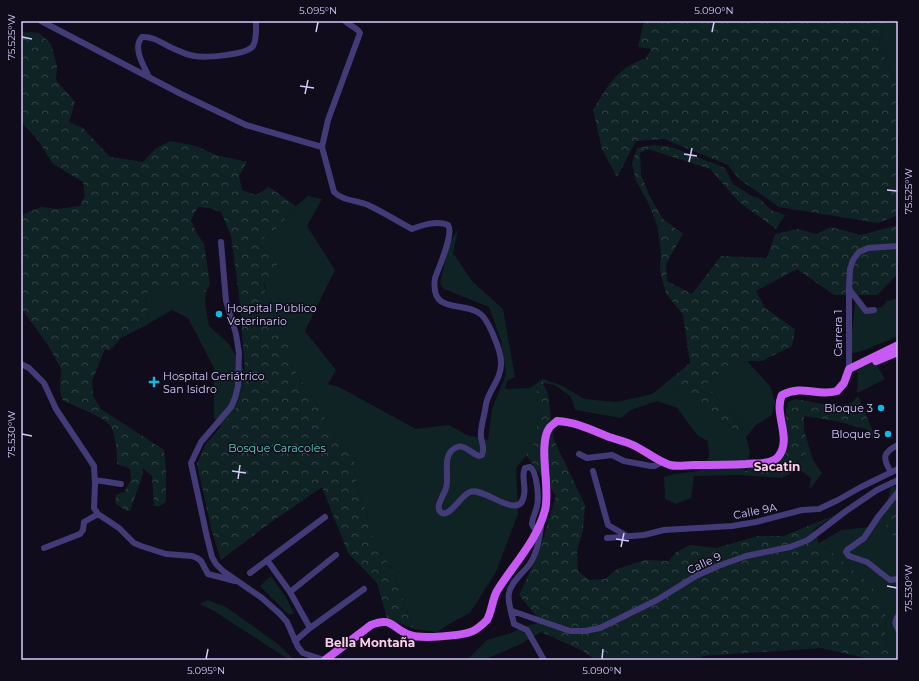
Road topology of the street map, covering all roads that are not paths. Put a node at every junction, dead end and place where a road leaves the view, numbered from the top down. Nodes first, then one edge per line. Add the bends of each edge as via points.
1 (41, 21) edge
2 (256, 21) edge
3 (346, 21) edge
4 (149, 77) junction
5 (322, 147) junction
6 (221, 242) dead end
7 (898, 246) edge
8 (849, 289) junction
9 (874, 310) dead end
10 (898, 346) edge
11 (898, 352) edge
12 (21, 364) edge
13 (848, 373) junction
14 (898, 445) edge
15 (579, 454) dead end
16 (662, 462) junction
17 (898, 469) edge
18 (593, 471) dead end
19 (891, 472) junction
20 (95, 480) junction
21 (898, 480) edge
22 (121, 484) dead end
23 (898, 492) edge
24 (545, 510) junction
25 (98, 514) junction
26 (325, 517) dead end
27 (537, 532) junction
28 (628, 536) junction
29 (607, 538) dead end
30 (44, 548) dead end
31 (336, 554) dead end
32 (267, 560) junction
33 (250, 573) dead end
34 (898, 579) edge
35 (239, 582) junction
36 (364, 589) dead end
37 (290, 592) junction
38 (512, 611) junction
39 (898, 616) edge
40 (310, 628) junction
41 (898, 629) edge
42 (295, 641) junction
43 (324, 660) edge
44 (544, 660) edge

1 - 4 street
2 - 4 street via 253,47 246,51 214,56 194,56 152,38 142,37 138,46
3 - 5 street via 360,33 328,120
4 - 5 street via 246,126
5 - 27 street via 331,184 338,196 367,205 412,229 440,223 448,225 449,236 435,278 436,292 443,303 481,314 502,359 498,380 488,396 482,429 484,452 480,456 458,446 449,454 447,484 439,502 439,510 449,512 463,496 473,491 484,492 507,505 519,505 525,494 524,471 530,467 534,470 538,495 532,522
6 - 35 street via 226,301 239,353 238,386 231,407 201,442 191,463 212,557 223,571
7 - 8 street, Carrera 1 via 868,248 859,252 850,269
8 - 9 street via 866,311
8 - 13 street, Carrera 1
10 - 13 main road
11 - 13 main road
12 - 20 street via 29,368 44,383 56,409 94,466
13 - 16 main road via 840,388 832,393 796,390 782,395 779,404 783,446 774,460 678,466
14 - 19 street via 886,453 885,461
15 - 16 street via 587,458 612,455 624,461 650,466
16 - 24 main road via 625,442 581,425 557,421 550,426 545,437
17 - 19 street, Calle 9A
18 - 28 street via 608,525
19 - 28 street, Calle 9A via 819,509 802,510 732,526 664,530
20 - 22 street
20 - 25 street via 94,508
21 - 38 street, Calle 9 via 846,510 808,540 718,566 600,628 570,631
23 - 34 street via 864,538 846,552 849,556 867,562 890,580
24 - 27 main road
24 - 38 street via 536,551 530,564 509,592
25 - 30 street via 84,522 80,534
25 - 35 street via 119,528 134,543 166,554 198,558 208,574
26 - 32 street
27 - 43 main road via 496,593 487,620 474,631 462,635 418,636 409,635 385,622 380,622 372,625
28 - 29 street, Calle 9A
31 - 37 street
32 - 33 street
32 - 37 street
35 - 42 street via 280,614 287,622
36 - 40 street
37 - 40 street
38 - 44 street via 514,624 527,630
39 - 41 street via 895,619
40 - 42 street
42 - 43 street via 303,653

